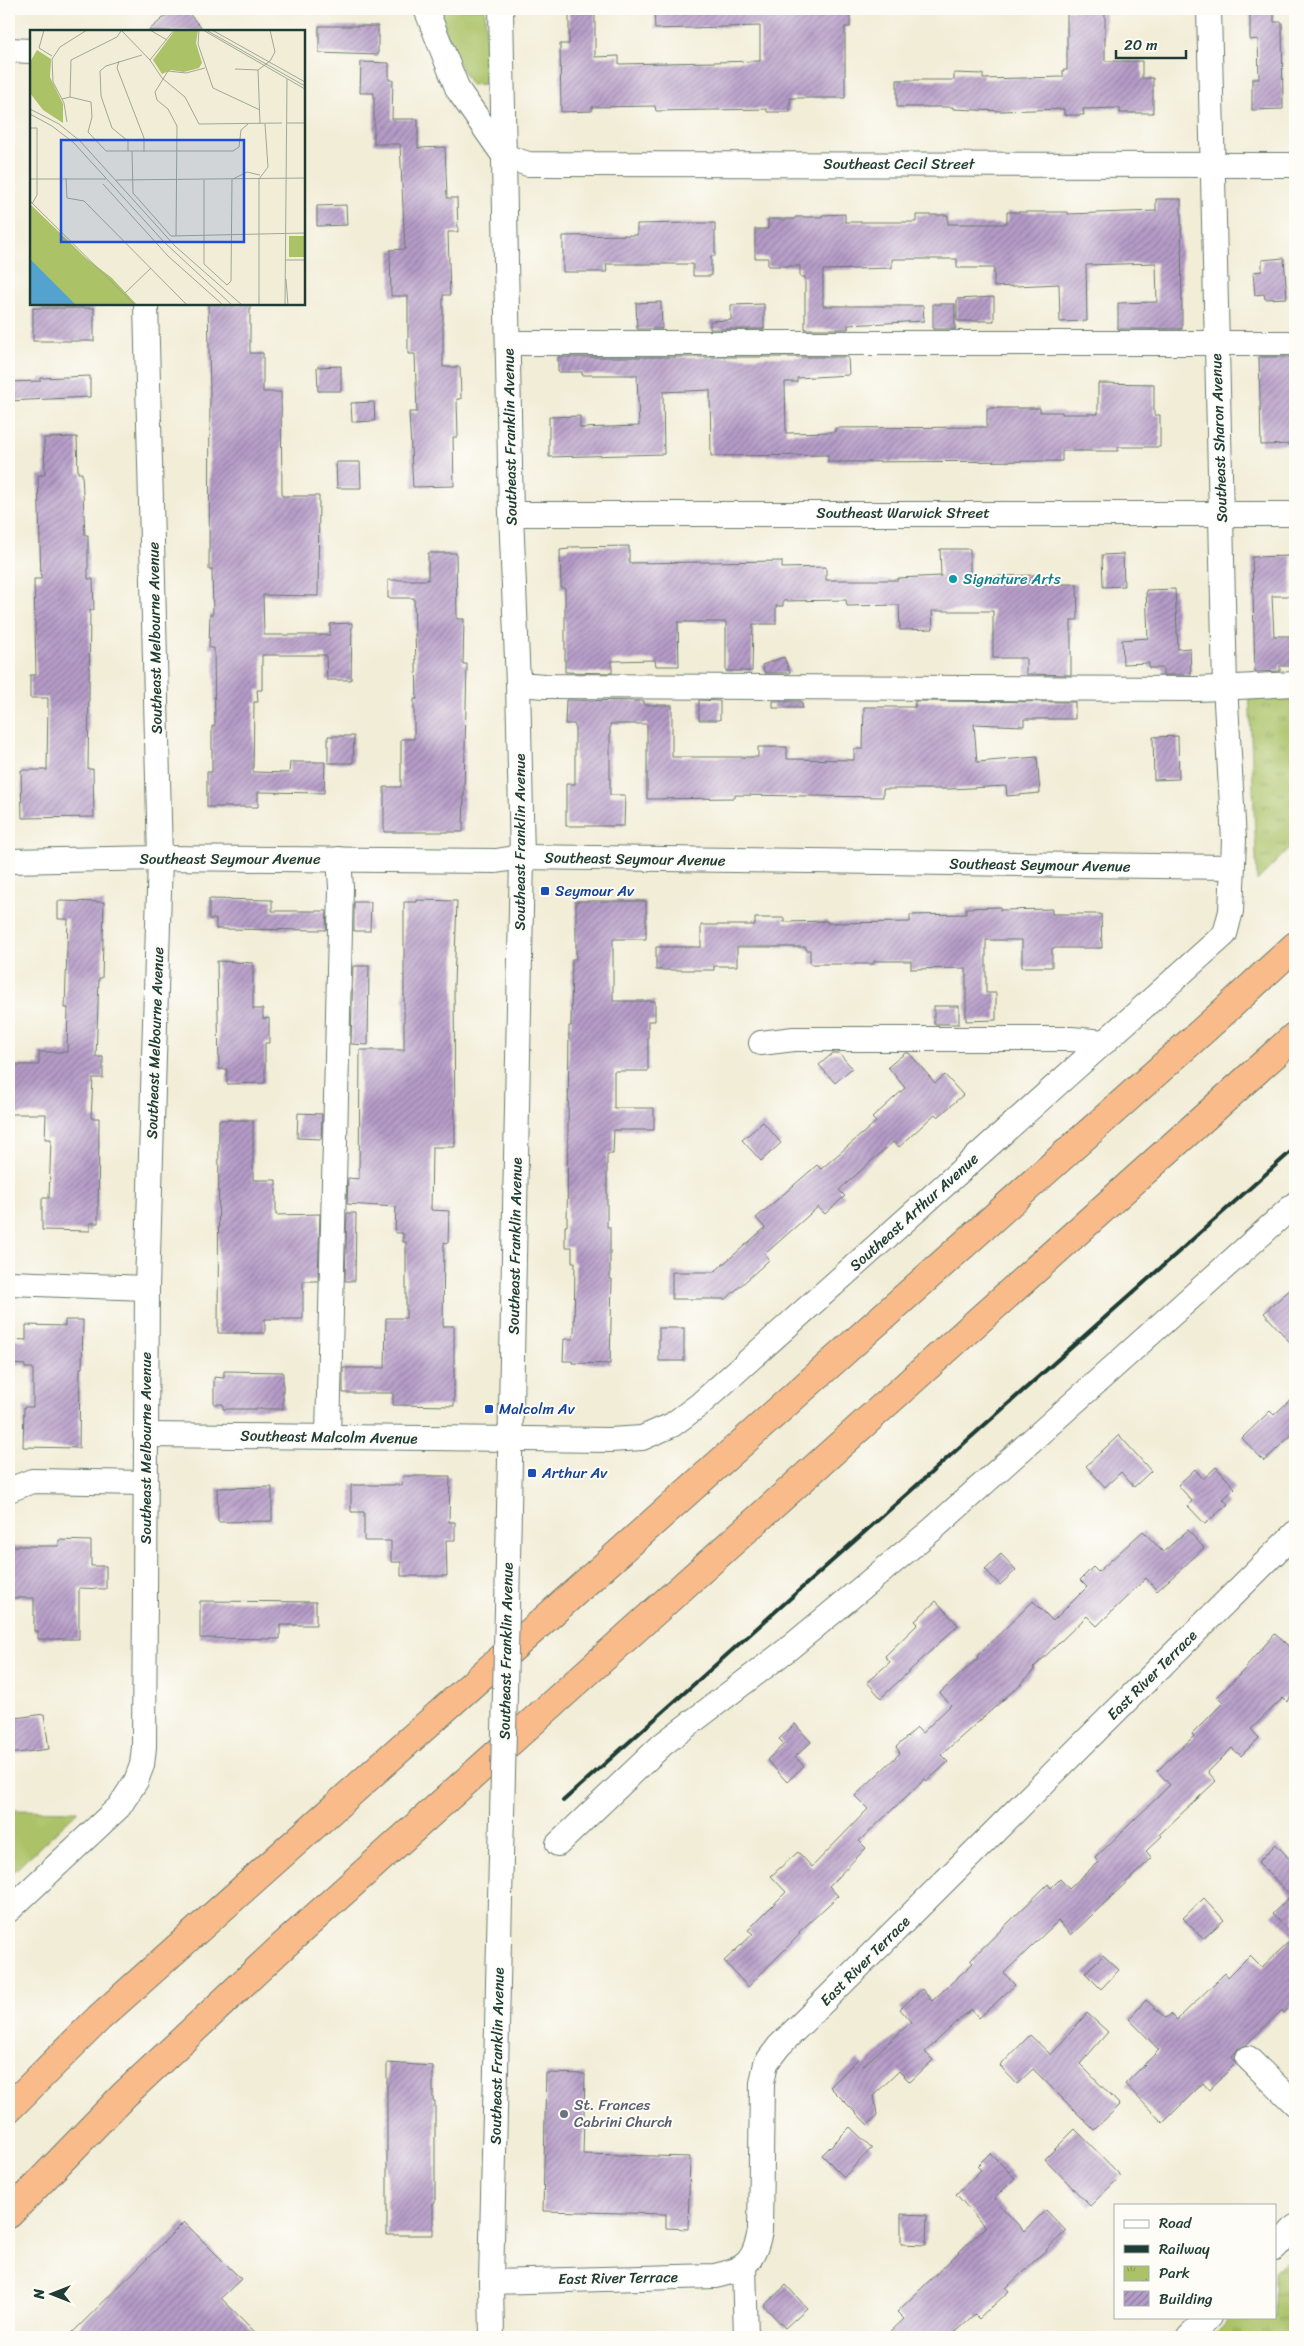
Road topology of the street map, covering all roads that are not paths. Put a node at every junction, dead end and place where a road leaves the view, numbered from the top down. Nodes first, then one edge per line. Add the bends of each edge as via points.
1 (426, 9) edge
2 (501, 9) edge
3 (1209, 9) edge
4 (9, 50) edge
5 (30, 51) edge
6 (504, 156) junction
7 (1212, 165) junction
8 (1295, 165) edge
9 (146, 305) edge
10 (508, 343) junction
11 (1216, 343) junction
12 (1295, 343) edge
13 (511, 514) junction
14 (1222, 514) junction
15 (1295, 514) edge
16 (518, 684) junction
17 (1295, 684) edge
18 (1225, 686) junction
19 (522, 857) junction
20 (160, 858) junction
21 (339, 859) junction
22 (9, 860) edge
23 (1231, 868) junction
24 (1295, 946) edge
25 (1295, 1036) edge
26 (1105, 1042) junction
27 (761, 1043) dead end
28 (1295, 1204) edge
29 (9, 1283) edge
30 (147, 1288) junction
31 (145, 1435) junction
32 (328, 1436) junction
33 (512, 1440) junction
34 (146, 1483) junction
35 (9, 1490) edge
36 (1295, 1533) edge
37 (558, 1844) dead end
38 (9, 1910) edge
39 (1248, 2058) dead end
40 (1295, 2104) edge
41 (9, 2108) edge
42 (9, 2214) edge
43 (1295, 2227) edge
44 (1276, 2248) edge
45 (744, 2266) junction
46 (491, 2282) junction
47 (1209, 2318) edge
48 (492, 2337) edge
49 (746, 2337) edge
50 (1189, 2337) edge

1 - 6 street via 458,90
2 - 6 street, Southeast Franklin Avenue
3 - 7 street, Southeast Sharon Avenue
4 - 5 street
6 - 7 street, Southeast Cecil Street via 528,164
6 - 10 street, Southeast Franklin Avenue
7 - 8 street, Southeast Cecil Street
7 - 11 street, Southeast Sharon Avenue
9 - 20 street, Southeast Melbourne Avenue
10 - 11 street
10 - 13 street, Southeast Franklin Avenue
11 - 12 street
11 - 14 street, Southeast Sharon Avenue
13 - 14 street, Southeast Warwick Street
13 - 16 street, Southeast Franklin Avenue
14 - 15 street, Southeast Warwick Street
14 - 18 street, Southeast Sharon Avenue
16 - 18 street via 1198,689
16 - 19 street, Southeast Franklin Avenue
17 - 18 street
18 - 23 street, Southeast Sharon Avenue via 1234,840
19 - 21 street, Southeast Seymour Avenue via 496,860
19 - 23 street, Southeast Seymour Avenue
19 - 33 street, Southeast Franklin Avenue
20 - 21 street, Southeast Seymour Avenue
20 - 22 street, Southeast Seymour Avenue
20 - 30 street, Southeast Melbourne Avenue
21 - 32 street via 341,887
23 - 26 street, Southeast Arthur Avenue via 1231,911 1225,934
24 - 41 highway via 99,2018
25 - 42 highway via 283,1946 124,2095
26 - 27 street via 1071,1039 794,1039
26 - 33 street, Southeast Arthur Avenue via 672,1426 642,1438
28 - 37 street via 933,1529 788,1649 663,1744
29 - 30 street
30 - 31 street, Southeast Melbourne Avenue
31 - 32 street, Southeast Malcolm Avenue
31 - 34 street, Southeast Melbourne Avenue
32 - 33 street, Southeast Malcolm Avenue
33 - 46 street, Southeast Franklin Avenue, bridge
34 - 35 street via 32,1481
34 - 38 street, Southeast Melbourne Avenue via 142,1765 119,1808
36 - 45 street, East River Terrace via 779,2046 766,2063 762,2083 760,2231 756,2252
39 - 40 street
43 - 44 street
45 - 46 street, East River Terrace via 715,2276
45 - 49 street
46 - 48 street, Southeast Franklin Avenue
47 - 50 street

